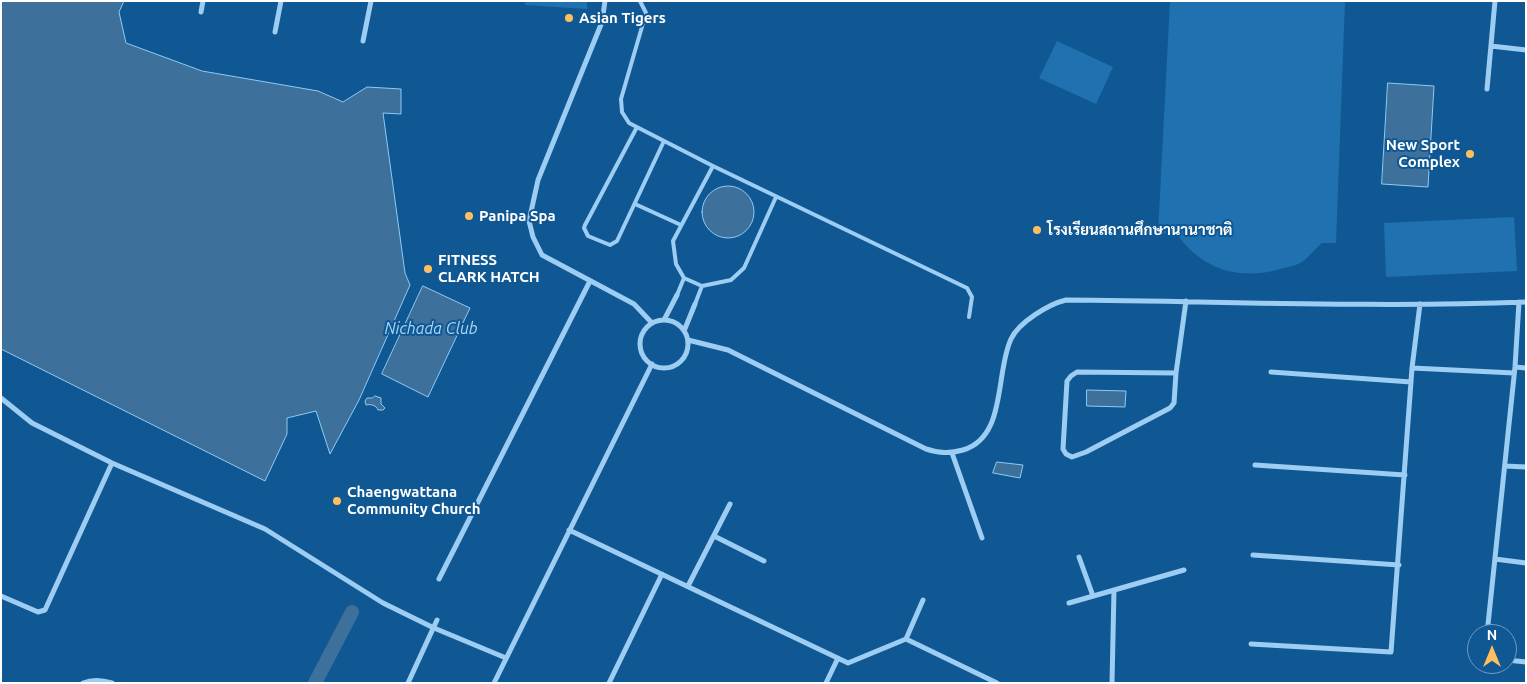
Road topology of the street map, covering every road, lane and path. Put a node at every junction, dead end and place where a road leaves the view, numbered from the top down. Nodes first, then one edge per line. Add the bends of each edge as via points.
1 (203, 1) edge
2 (281, 1) edge
3 (371, 1) edge
4 (605, 1) edge
5 (640, 1) edge
6 (1495, 1) edge
7 (200, 12) dead end
8 (275, 32) dead end
9 (363, 41) dead end
10 (1491, 46) junction
11 (1526, 50) edge
12 (1487, 89) dead end
13 (637, 127) junction
14 (664, 141) junction
15 (713, 166) junction
16 (776, 197) junction
17 (635, 204) junction
18 (681, 225) junction
19 (684, 278) junction
20 (590, 281) junction
21 (702, 286) junction
22 (676, 295) joint
23 (1186, 301) junction
24 (1519, 302) junction
25 (1526, 302) edge
26 (695, 304) joint
27 (1420, 304) junction
28 (969, 317) dead end
29 (664, 320) junction
30 (652, 323) junction
31 (684, 331) junction
32 (688, 340) junction
33 (652, 364) junction
34 (1412, 368) junction
35 (1526, 368) edge
36 (1515, 370) junction
37 (1270, 372) dead end
38 (1176, 373) junction
39 (1411, 382) junction
40 (1, 398) edge
41 (952, 453) junction
42 (112, 463) junction
43 (1254, 465) dead end
44 (1504, 466) junction
45 (1526, 467) edge
46 (1405, 475) junction
47 (730, 504) dead end
48 (569, 530) junction
49 (714, 536) junction
50 (982, 538) dead end
51 (1253, 555) dead end
52 (1079, 557) dead end
53 (1495, 560) junction
54 (764, 561) dead end
55 (1526, 563) edge
56 (1399, 565) junction
57 (1184, 570) dead end
58 (662, 574) junction
59 (439, 579) dead end
60 (688, 586) junction
61 (1114, 590) junction
62 (1, 596) edge
63 (1093, 596) junction
64 (923, 600) dead end
65 (1069, 602) dead end
66 (437, 620) dead end
67 (1488, 624) edge
68 (434, 628) junction
69 (906, 639) junction
70 (1251, 644) dead end
71 (506, 658) junction
72 (838, 658) junction
73 (83, 683) edge
74 (112, 683) edge
75 (408, 683) edge
76 (494, 683) edge
77 (609, 683) edge
78 (826, 683) edge
79 (997, 683) edge
80 (1112, 683) edge

1 - 7 street
2 - 8 street
3 - 9 street
4 - 20 street via 602,22 538,180 529,221 542,255
5 - 13 lane via 646,13 620,99 622,112 629,123
6 - 10 street
10 - 11 street
10 - 12 street
13 - 14 lane
13 - 17 lane via 585,225 588,236 606,245 614,244
14 - 15 lane
14 - 17 lane
15 - 16 lane
15 - 18 lane
16 - 21 lane via 744,268 731,280
16 - 28 lane via 967,288 972,297
17 - 18 lane
18 - 19 lane via 673,241 676,264
19 - 21 lane
19 - 22 lane
20 - 30 street via 634,304
20 - 59 street
21 - 26 lane
22 - 29 street
23 - 27 street
23 - 38 street
23 - 41 street via 1066,300 1043,310 1012,337 991,427 968,448
24 - 25 street
24 - 27 street
24 - 36 street
26 - 31 street
27 - 34 street
29 - 30 street
29 - 31 street via 676,323
30 - 33 street via 643,331 640,343 644,358
31 - 32 street
32 - 33 street via 681,361 662,368
32 - 41 street via 728,350 926,449
33 - 48 street
34 - 36 street
34 - 39 street
35 - 36 street
36 - 44 street
37 - 39 street
38 - 38 street via 1175,398 1170,408 1086,452 1072,457 1066,454 1063,449 1067,381 1071,376 1077,372
39 - 46 street
40 - 42 street via 32,423
41 - 50 street
42 - 62 street via 45,610 38,612
42 - 68 street via 265,530 383,603
43 - 46 street
44 - 45 street
44 - 53 street
46 - 56 street
47 - 49 street
48 - 58 street
48 - 71 street
49 - 54 street
49 - 60 street
51 - 56 street
52 - 63 street
53 - 55 street
53 - 67 street
56 - 70 street via 1391,652
57 - 61 street
58 - 60 street
58 - 77 street
60 - 72 street
61 - 63 street
61 - 80 street
63 - 65 street
64 - 69 street
66 - 68 street
68 - 71 street
68 - 75 street
69 - 72 street via 848,663
69 - 79 street
71 - 76 street
72 - 78 street
73 - 74 street via 90,680

